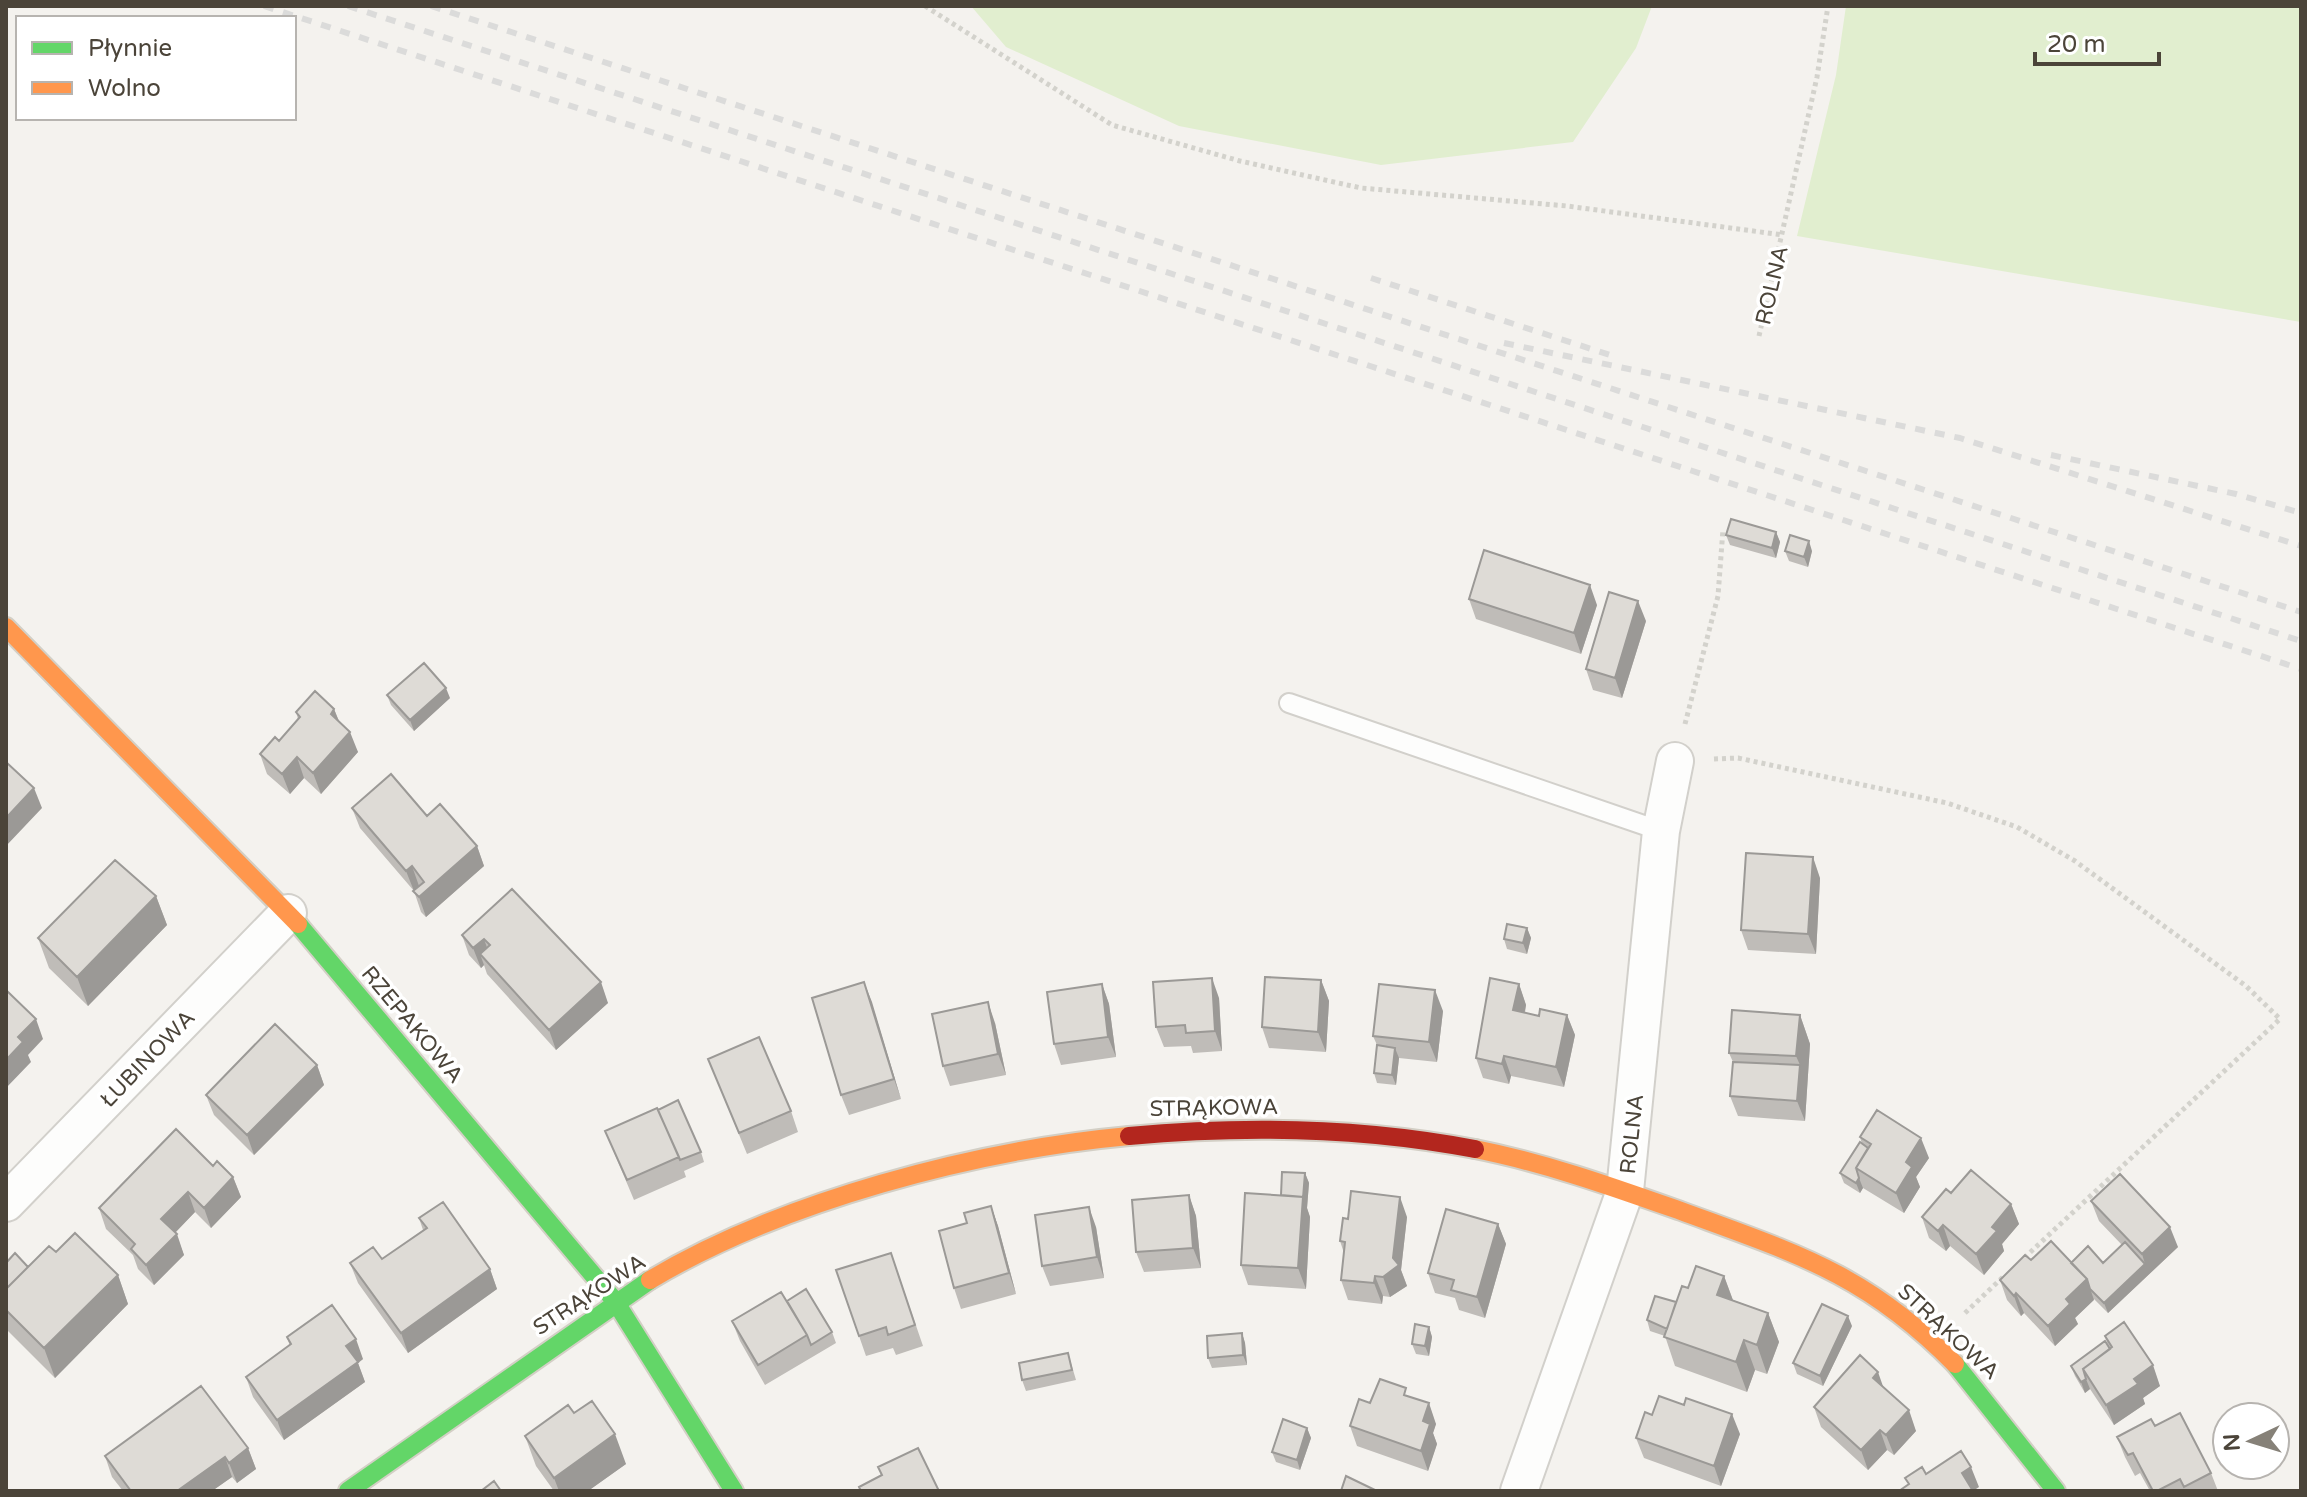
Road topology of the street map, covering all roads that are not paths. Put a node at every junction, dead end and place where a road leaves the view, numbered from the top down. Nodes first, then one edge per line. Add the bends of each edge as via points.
1 (6, 627) edge
2 (1289, 703) dead end
3 (1675, 761) road end
4 (1661, 831) junction
5 (288, 913) junction
6 (1625, 1191) junction
7 (6, 1203) edge
8 (615, 1301) junction
9 (348, 1491) edge
10 (734, 1491) edge
11 (1519, 1491) edge
12 (2056, 1491) edge

1 - 5 street, RZEPAKOWA
2 - 4 lane
3 - 4 street, ROLNA
4 - 6 street, ROLNA
5 - 7 street, ŁUBINOWA
5 - 8 street, RZEPAKOWA
6 - 8 street, STRĄKOWA via 1504,1154 1380,1133 1261,1128 1129,1133 999,1156 841,1197 705,1251
6 - 11 street, ROLNA
6 - 12 street, STRĄKOWA via 1817,1261 1883,1300 1994,1407
8 - 9 street, STRĄKOWA
8 - 10 street, RZEPAKOWA

